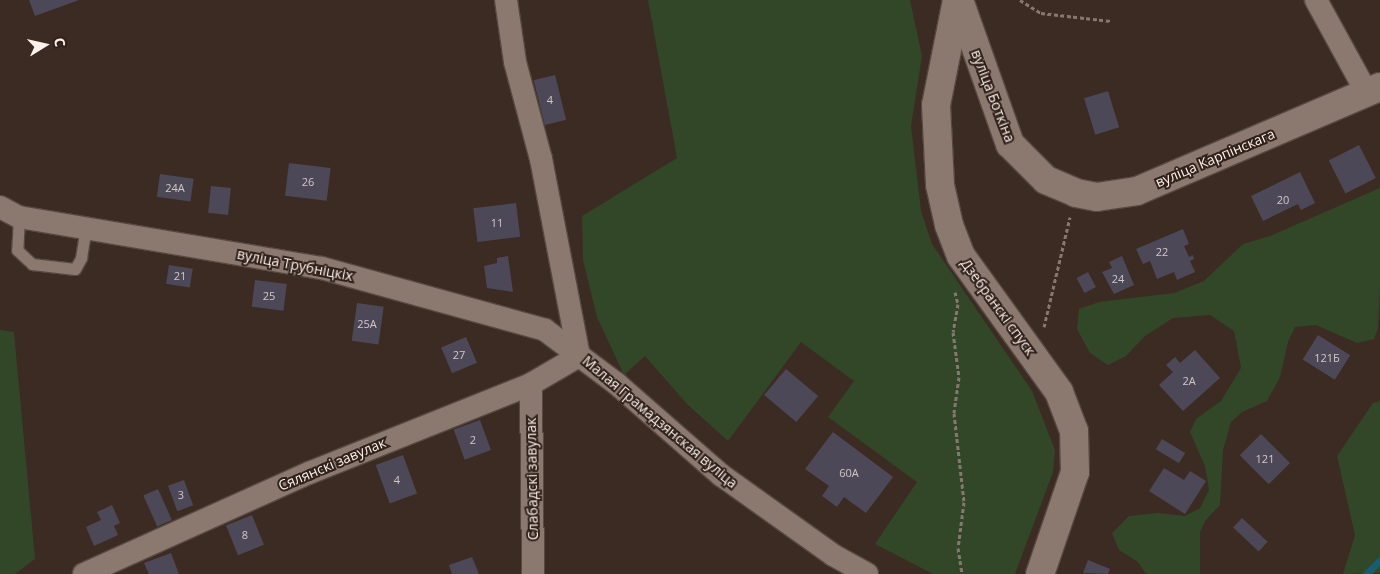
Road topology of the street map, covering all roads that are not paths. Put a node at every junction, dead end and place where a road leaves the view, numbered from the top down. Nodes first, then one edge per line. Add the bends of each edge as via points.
1 (506, 0) edge
2 (958, 0) edge
3 (1316, 0) edge
4 (1374, 90) edge
5 (1046, 180) joint
6 (10, 212) edge
7 (86, 228) junction
8 (579, 356) junction
9 (531, 384) junction
10 (96, 572) edge
11 (533, 574) edge
12 (866, 574) edge
13 (1040, 574) edge

1 - 8 street, Малая Грамадзянская вуліца via 515,62 541,159
2 - 5 street, вуліца Боткіна via 1010,144
2 - 13 street, Дзебранскі спуск via 936,106 940,185 948,225 961,256 1059,392 1074,431 1075,472
3 - 4 street
4 - 5 street, вуліца Карпінскага via 1137,191 1097,197 1076,193
6 - 7 street, вуліца Трубніцкіх
6 - 7 lane via 17,250 32,264 75,269 81,258
7 - 8 street, вуліца Трубніцкіх via 322,268 544,330
8 - 9 street, Сялянскі завулак
8 - 12 street, Малая Грамадзянская вуліца via 617,384 721,475 833,555
9 - 10 street, Сялянскі завулак via 309,472
9 - 11 street, Слабадскі завулак

